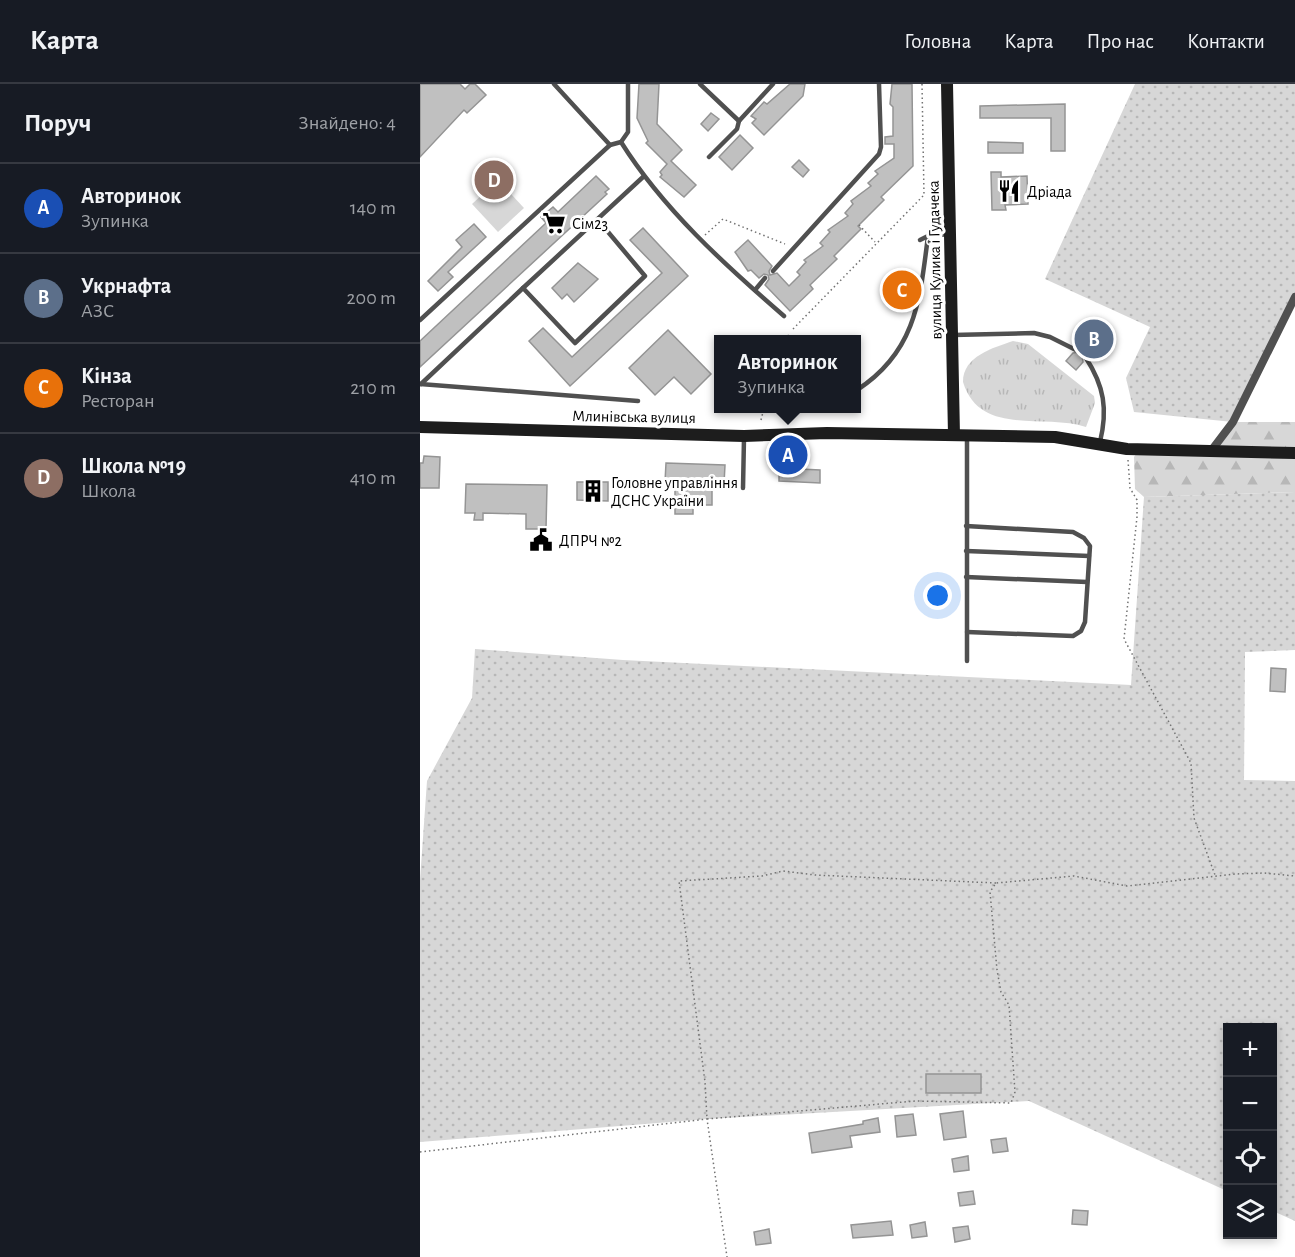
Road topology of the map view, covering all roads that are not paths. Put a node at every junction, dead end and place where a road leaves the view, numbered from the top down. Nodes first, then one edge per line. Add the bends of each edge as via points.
1 (554, 84) edge
2 (628, 84) edge
3 (700, 84) edge
4 (773, 84) edge
5 (879, 84) edge
6 (947, 84) edge
7 (739, 121) junction
8 (621, 142) junction
9 (610, 145) junction
10 (709, 157) dead end
11 (643, 177) junction
12 (598, 220) junction
13 (950, 234) junction
14 (928, 236) junction
15 (920, 240) dead end
16 (773, 271) dead end
17 (765, 278) dead end
18 (523, 288) junction
19 (754, 290) junction
20 (1295, 297) edge
21 (784, 316) dead end
22 (420, 320) edge
23 (952, 335) junction
24 (1076, 350) dead end
25 (1086, 358) dead end
26 (420, 384) edge
27 (861, 387) edge
28 (638, 401) dead end
29 (420, 428) edge
30 (961, 435) junction
31 (744, 436) junction
32 (1100, 445) junction
33 (1211, 451) junction
34 (1295, 453) edge
35 (743, 488) dead end
36 (966, 526) junction
37 (966, 551) junction
38 (1089, 556) junction
39 (966, 577) junction
40 (1087, 582) junction
41 (967, 632) junction
42 (967, 662) dead end

1 - 9 lane
2 - 8 lane via 628,132
3 - 7 lane
4 - 7 lane
5 - 16 lane via 879,153
6 - 13 main road, вулиця Кулика і Гудачека
7 - 10 lane via 737,129
8 - 9 lane
8 - 11 lane
9 - 22 lane
11 - 12 lane
11 - 19 lane
12 - 18 lane
12 - 18 lane via 645,276 575,343
13 - 14 lane
13 - 23 main road, вулиця Кулика і Гудачека
14 - 15 lane
14 - 27 lane via 920,304 910,327 898,350
17 - 19 lane
18 - 26 lane
19 - 21 lane
20 - 33 street via 1233,422
23 - 24 lane via 1034,333
23 - 30 main road, вулиця Кулика і Гудачека
25 - 32 lane via 1100,381 1105,401
26 - 28 lane
29 - 31 main road, Млинівська вулиця
30 - 31 main road, Млинівська вулиця
30 - 32 main road, Млинівська вулиця via 1055,437
30 - 36 lane
31 - 35 lane
32 - 33 main road, Млинівська вулиця
33 - 34 main road, Млинівська вулиця
36 - 37 lane
36 - 38 lane via 1073,532 1090,546
37 - 38 lane
37 - 39 lane
38 - 40 lane
39 - 40 lane
39 - 41 lane
40 - 41 lane via 1085,622 1073,636
41 - 42 lane

